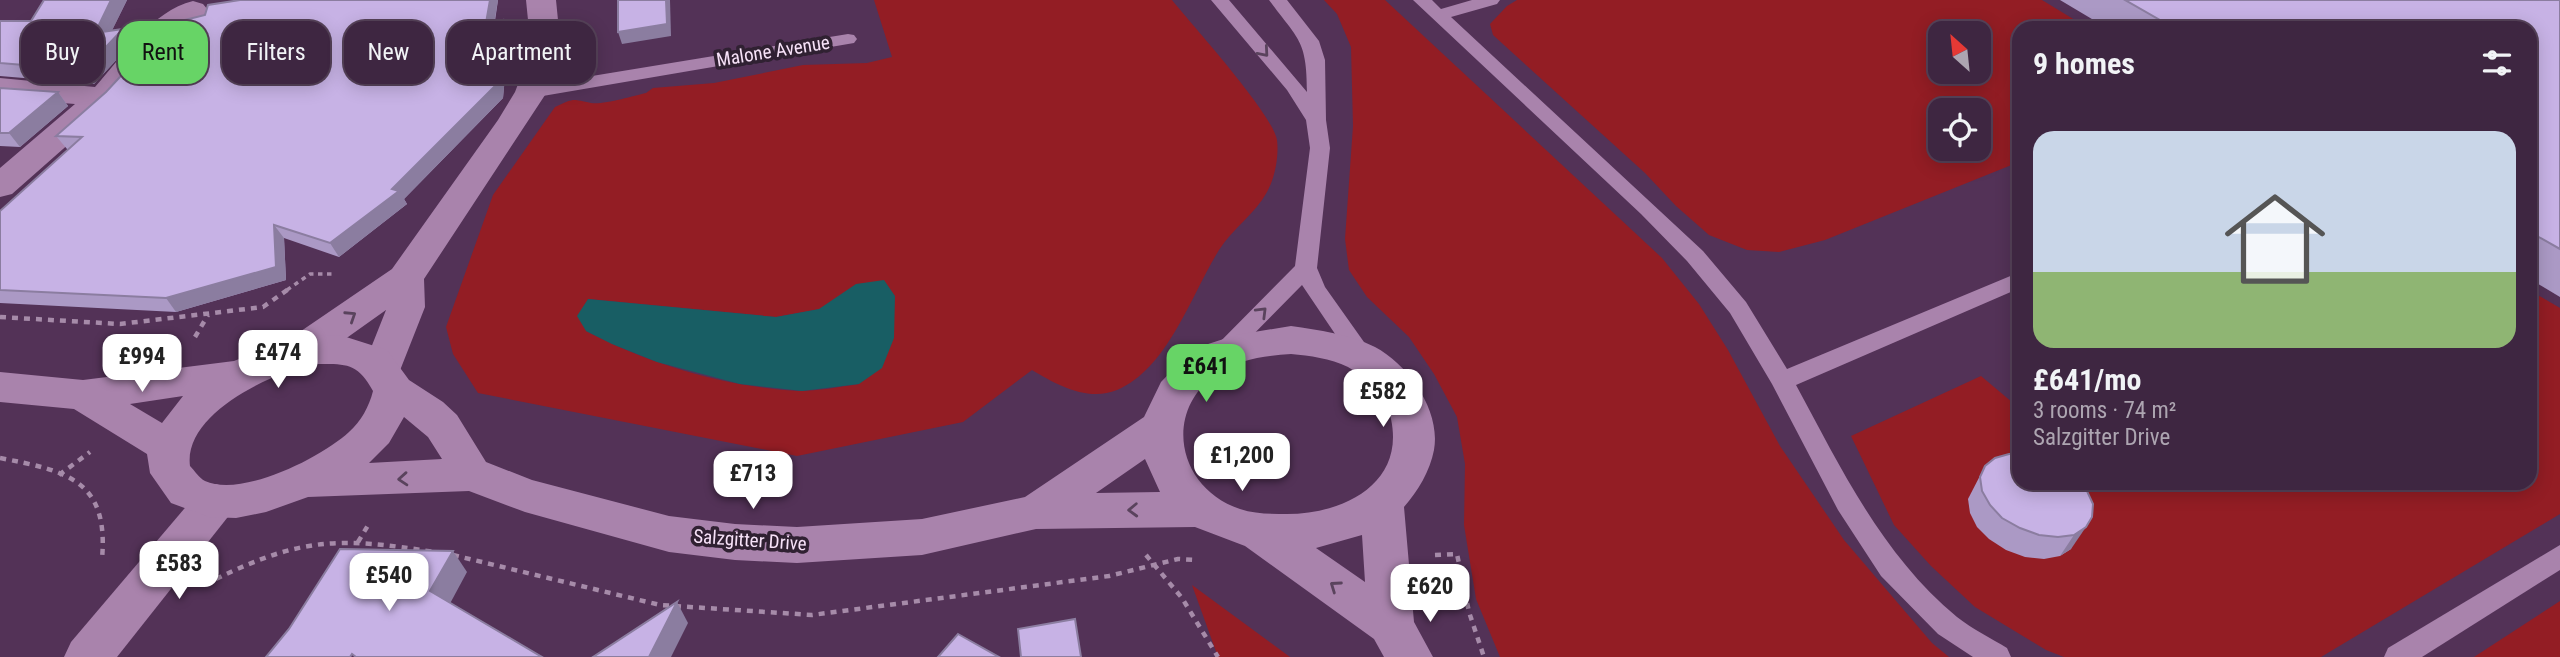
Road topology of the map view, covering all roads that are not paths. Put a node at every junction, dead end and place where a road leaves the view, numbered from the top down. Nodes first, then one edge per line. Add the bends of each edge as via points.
1 (541, 0) edge
2 (1220, 0) edge
3 (1278, 0) edge
4 (1491, 0) edge
5 (200, 6) edge
6 (1430, 8) edge
7 (848, 39) dead end
8 (0, 89) edge
9 (531, 92) junction
10 (103, 97) junction
11 (1315, 120) junction
12 (0, 186) edge
13 (1306, 268) junction
14 (407, 275) junction
15 (2012, 282) edge
16 (296, 354) junction
17 (1218, 356) junction
18 (1364, 359) junction
19 (242, 374) junction
20 (388, 379) junction
21 (1782, 381) junction
22 (0, 387) edge
23 (83, 395) junction
24 (1161, 427) junction
25 (169, 447) junction
26 (471, 474) junction
27 (309, 481) junction
28 (216, 501) junction
29 (1382, 503) junction
30 (1202, 509) junction
31 (1036, 512) junction
32 (1259, 531) junction
33 (2560, 556) edge
34 (1400, 641) edge
35 (88, 657) edge
36 (1997, 657) edge
37 (2398, 657) edge

1 - 9 street via 546,50
2 -> 11 lane via 1294,87
3 - 11 lane via 1314,51
4 - 6 lane
5 - 10 street via 165,29
6 - 21 lane via 1695,256 1738,308
7 - 9 lane, Malone Avenue
8 - 10 street
9 - 14 street
10 - 12 street
11 - 13 lane via 1320,148
17 -> 13 lane
13 - 18 lane
16 -> 14 street
14 - 20 street via 406,307
15 - 21 lane
16 - 19 street
16 - 20 street via 349,351 369,358
17 - 18 street, Salzgitter Drive via 1254,344 1291,340 1329,345
17 - 24 street, Salzgitter Drive via 1191,374 1171,398
18 - 29 street, Salzgitter Drive via 1394,385 1415,426 1414,453 1403,480
19 - 23 street
19 - 25 street via 194,408
20 - 26 street via 447,432
20 - 27 street, Salzgitter Drive via 386,415 363,444
21 - 36 lane via 1847,503 1890,568 1948,626
22 - 23 street
23 - 25 street
24 - 30 street, Salzgitter Drive via 1163,456 1177,484
24 - 31 street, Salzgitter Drive
25 - 28 street, Salzgitter Drive via 168,466 176,482 191,494
26 -> 27 street, Salzgitter Drive
26 - 31 street, Salzgitter Drive via 525,495 669,534 735,542 884,541
27 - 28 street, Salzgitter Drive via 244,500
28 - 35 street
29 - 32 street, Salzgitter Drive via 1347,523 1304,533
29 - 34 street, Salzgitter Drive
30 -> 31 street, Salzgitter Drive
30 - 32 street, Salzgitter Drive via 1228,523
34 -> 32 street, Salzgitter Drive
33 - 37 lane

